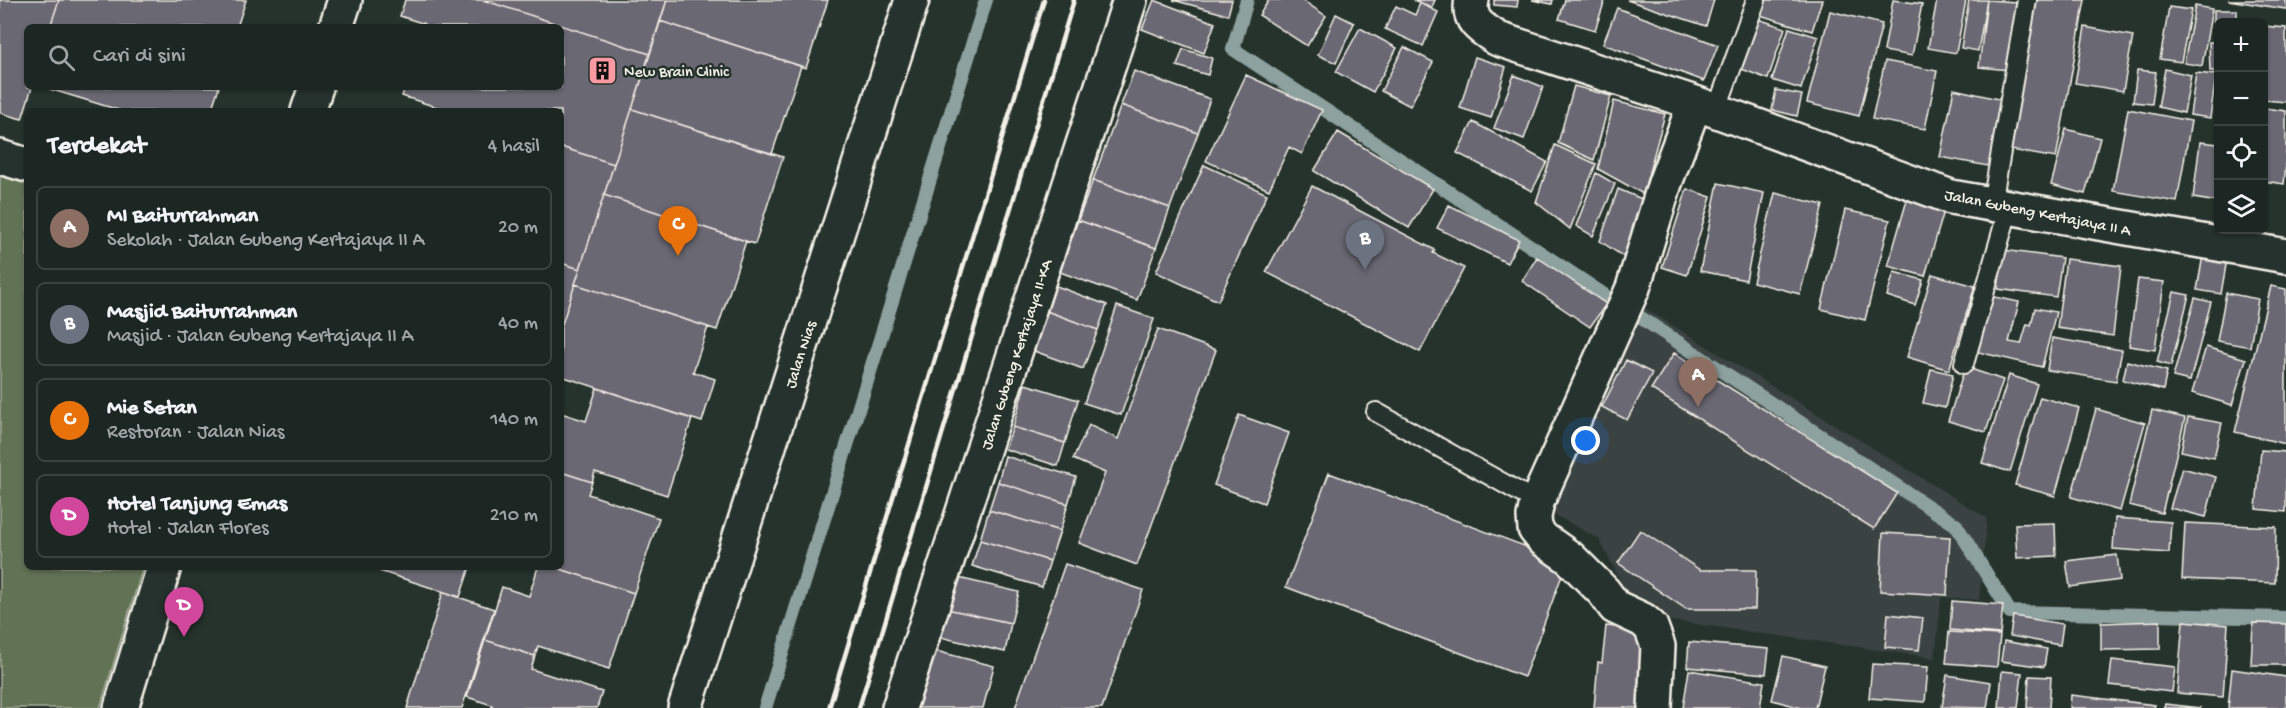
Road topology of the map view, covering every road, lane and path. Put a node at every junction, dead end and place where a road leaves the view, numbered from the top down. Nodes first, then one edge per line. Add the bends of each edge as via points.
1 (345, 0) edge
2 (912, 0) edge
3 (1130, 0) edge
4 (1472, 0) edge
5 (1756, 0) edge
6 (2027, 0) edge
7 (337, 24) edge
8 (315, 90) edge
9 (1705, 107) junction
10 (309, 108) edge
11 (0, 157) edge
12 (24, 164) edge
13 (2001, 206) junction
14 (2286, 256) edge
15 (1964, 364) dead end
16 (1376, 412) dead end
17 (1537, 502) junction
18 (163, 570) edge
19 (121, 708) edge
20 (686, 708) edge
21 (899, 708) edge
22 (1655, 708) edge

1 - 7 street
2 - 20 street, Jalan Nias
3 - 21 street, Jalan Gubeng Kertajaya II-KA
4 - 9 street, Jalan Gubeng Kertajaya II A via 1470,9 1477,26 1498,39
5 - 9 lane
6 - 13 lane
8 - 10 street
9 - 13 street, Jalan Gubeng Kertajaya II A via 1951,197
9 - 17 street via 1665,183 1633,288
11 - 12 street
13 - 14 street, Jalan Gubeng Kertajaya II A
13 - 15 lane
16 - 17 lane
17 - 22 street via 1535,530 1543,539 1569,558 1614,607 1651,627 1658,646
18 - 19 street

